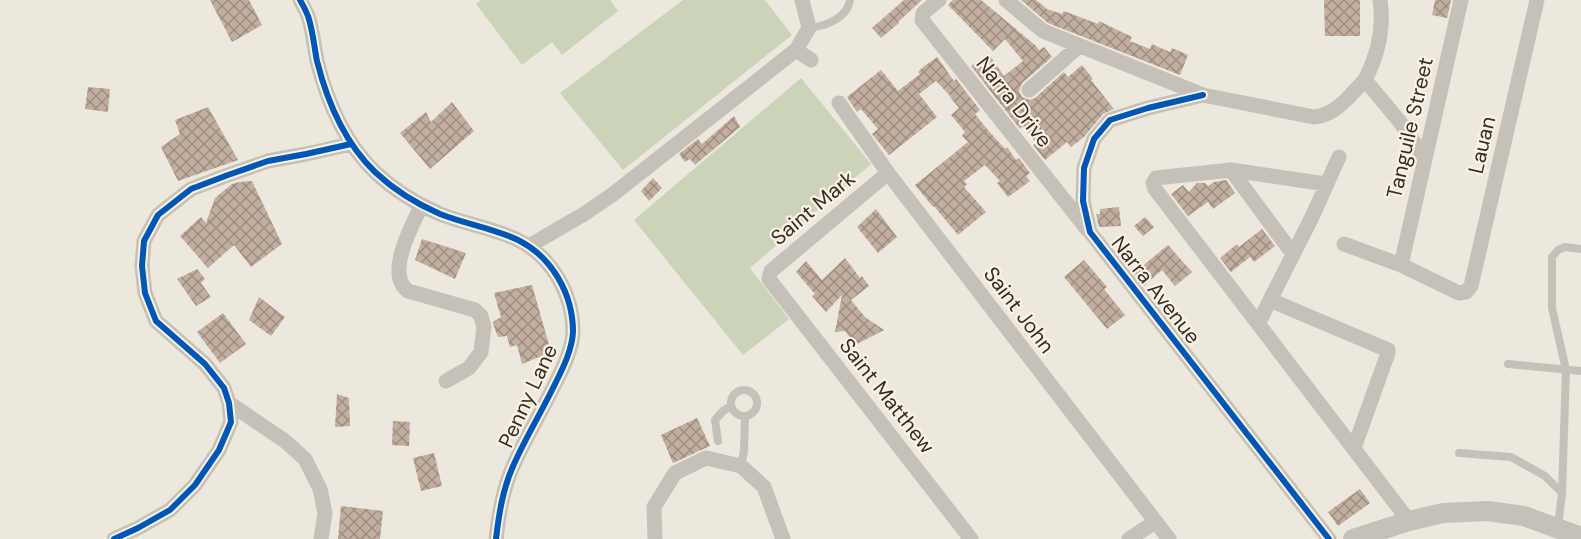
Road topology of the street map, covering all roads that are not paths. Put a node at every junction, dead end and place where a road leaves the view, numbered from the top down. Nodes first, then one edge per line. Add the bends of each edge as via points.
1 (300, 0) edge
2 (802, 0) edge
3 (850, 0) edge
4 (939, 0) edge
5 (1006, 0) edge
6 (1380, 0) edge
7 (1461, 0) edge
8 (1538, 0) edge
9 (808, 28) junction
10 (1079, 46) junction
11 (796, 50) junction
12 (811, 60) dead end
13 (1365, 80) junction
14 (1029, 90) dead end
15 (1203, 95) junction
16 (839, 103) dead end
17 (351, 144) junction
18 (1424, 156) junction
19 (1339, 157) dead end
20 (1231, 170) junction
21 (888, 173) junction
22 (1326, 184) junction
23 (422, 205) junction
24 (1090, 232) junction
25 (1344, 244) dead end
26 (529, 246) junction
27 (1581, 249) edge
28 (1293, 254) junction
29 (1401, 265) junction
30 (769, 279) joint
31 (1270, 300) junction
32 (1258, 324) junction
33 (1508, 364) dead end
34 (1566, 370) junction
35 (1581, 371) edge
36 (446, 381) dead end
37 (229, 403) junction
38 (731, 406) junction
39 (745, 416) junction
40 (718, 441) dead end
41 (1354, 448) junction
42 (1459, 453) dead end
43 (741, 466) junction
44 (1562, 493) junction
45 (1409, 521) junction
46 (1155, 522) junction
47 (1558, 527) junction
48 (1581, 537) edge
49 (1357, 538) edge
50 (114, 539) edge
51 (321, 539) edge
52 (496, 539) edge
53 (655, 539) edge
54 (783, 539) edge
55 (972, 539) edge
56 (1129, 539) edge
57 (1169, 539) edge
58 (1329, 539) edge

1 - 17 street, Penny Lane via 308,16 330,101
2 - 9 street
3 - 9 lane via 838,18 825,26
4 - 24 street, Narra Drive via 923,13 922,20
5 - 10 street via 1043,31
6 - 13 street via 1377,49
7 - 18 street, Tanguile Street
8 - 29 street, Lauan via 1471,286 1459,293
9 - 11 street
10 - 14 street
10 - 15 street
11 - 12 street
11 - 26 street via 612,195
13 - 15 street via 1334,111 1314,117
13 - 18 street
15 - 24 street, Narra Avenue via 1110,120 1094,138 1084,168 1083,201
16 - 21 street, Saint John
17 - 23 street, Penny Lane via 375,172
17 - 37 street via 268,161 191,189 158,215 144,241 145,293 156,321 205,364 224,388
18 - 29 street, Tanguile Street
19 - 22 street
20 - 22 street
20 - 28 street
20 - 32 street via 1156,178 1153,183
21 - 30 street, Saint Mark via 771,271
21 - 46 street, Saint John
22 - 28 street
23 - 26 street, Penny Lane
23 - 36 street via 400,255 402,287 475,310 484,327 481,352 469,368
24 - 58 street, Narra Avenue
25 - 29 street
26 - 52 street, Penny Lane via 546,261 568,298 573,335 566,361 513,465 500,505
27 - 34 lane via 1565,248 1552,257 1552,308
28 - 31 street
30 - 55 street, Saint Matthew
31 - 32 street
31 - 41 street via 1388,350
32 - 41 street
33 - 34 lane
34 - 35 lane
34 - 44 lane
37 - 50 street via 231,422 219,450 195,485 170,510
37 - 51 street via 305,459 320,489 325,513
38 - 39 lane via 738,415
38 - 39 lane via 736,391 750,390 758,402 752,414
38 - 40 lane via 716,420
39 - 43 lane
41 - 45 street
42 - 44 lane via 1510,457 1545,476
43 - 53 street via 706,458 675,473 654,507
43 - 54 street via 764,488
44 - 47 lane
45 - 47 street via 1443,513 1488,511 1524,516
45 - 49 street
46 - 56 street
46 - 57 street, Saint John
47 - 48 street

